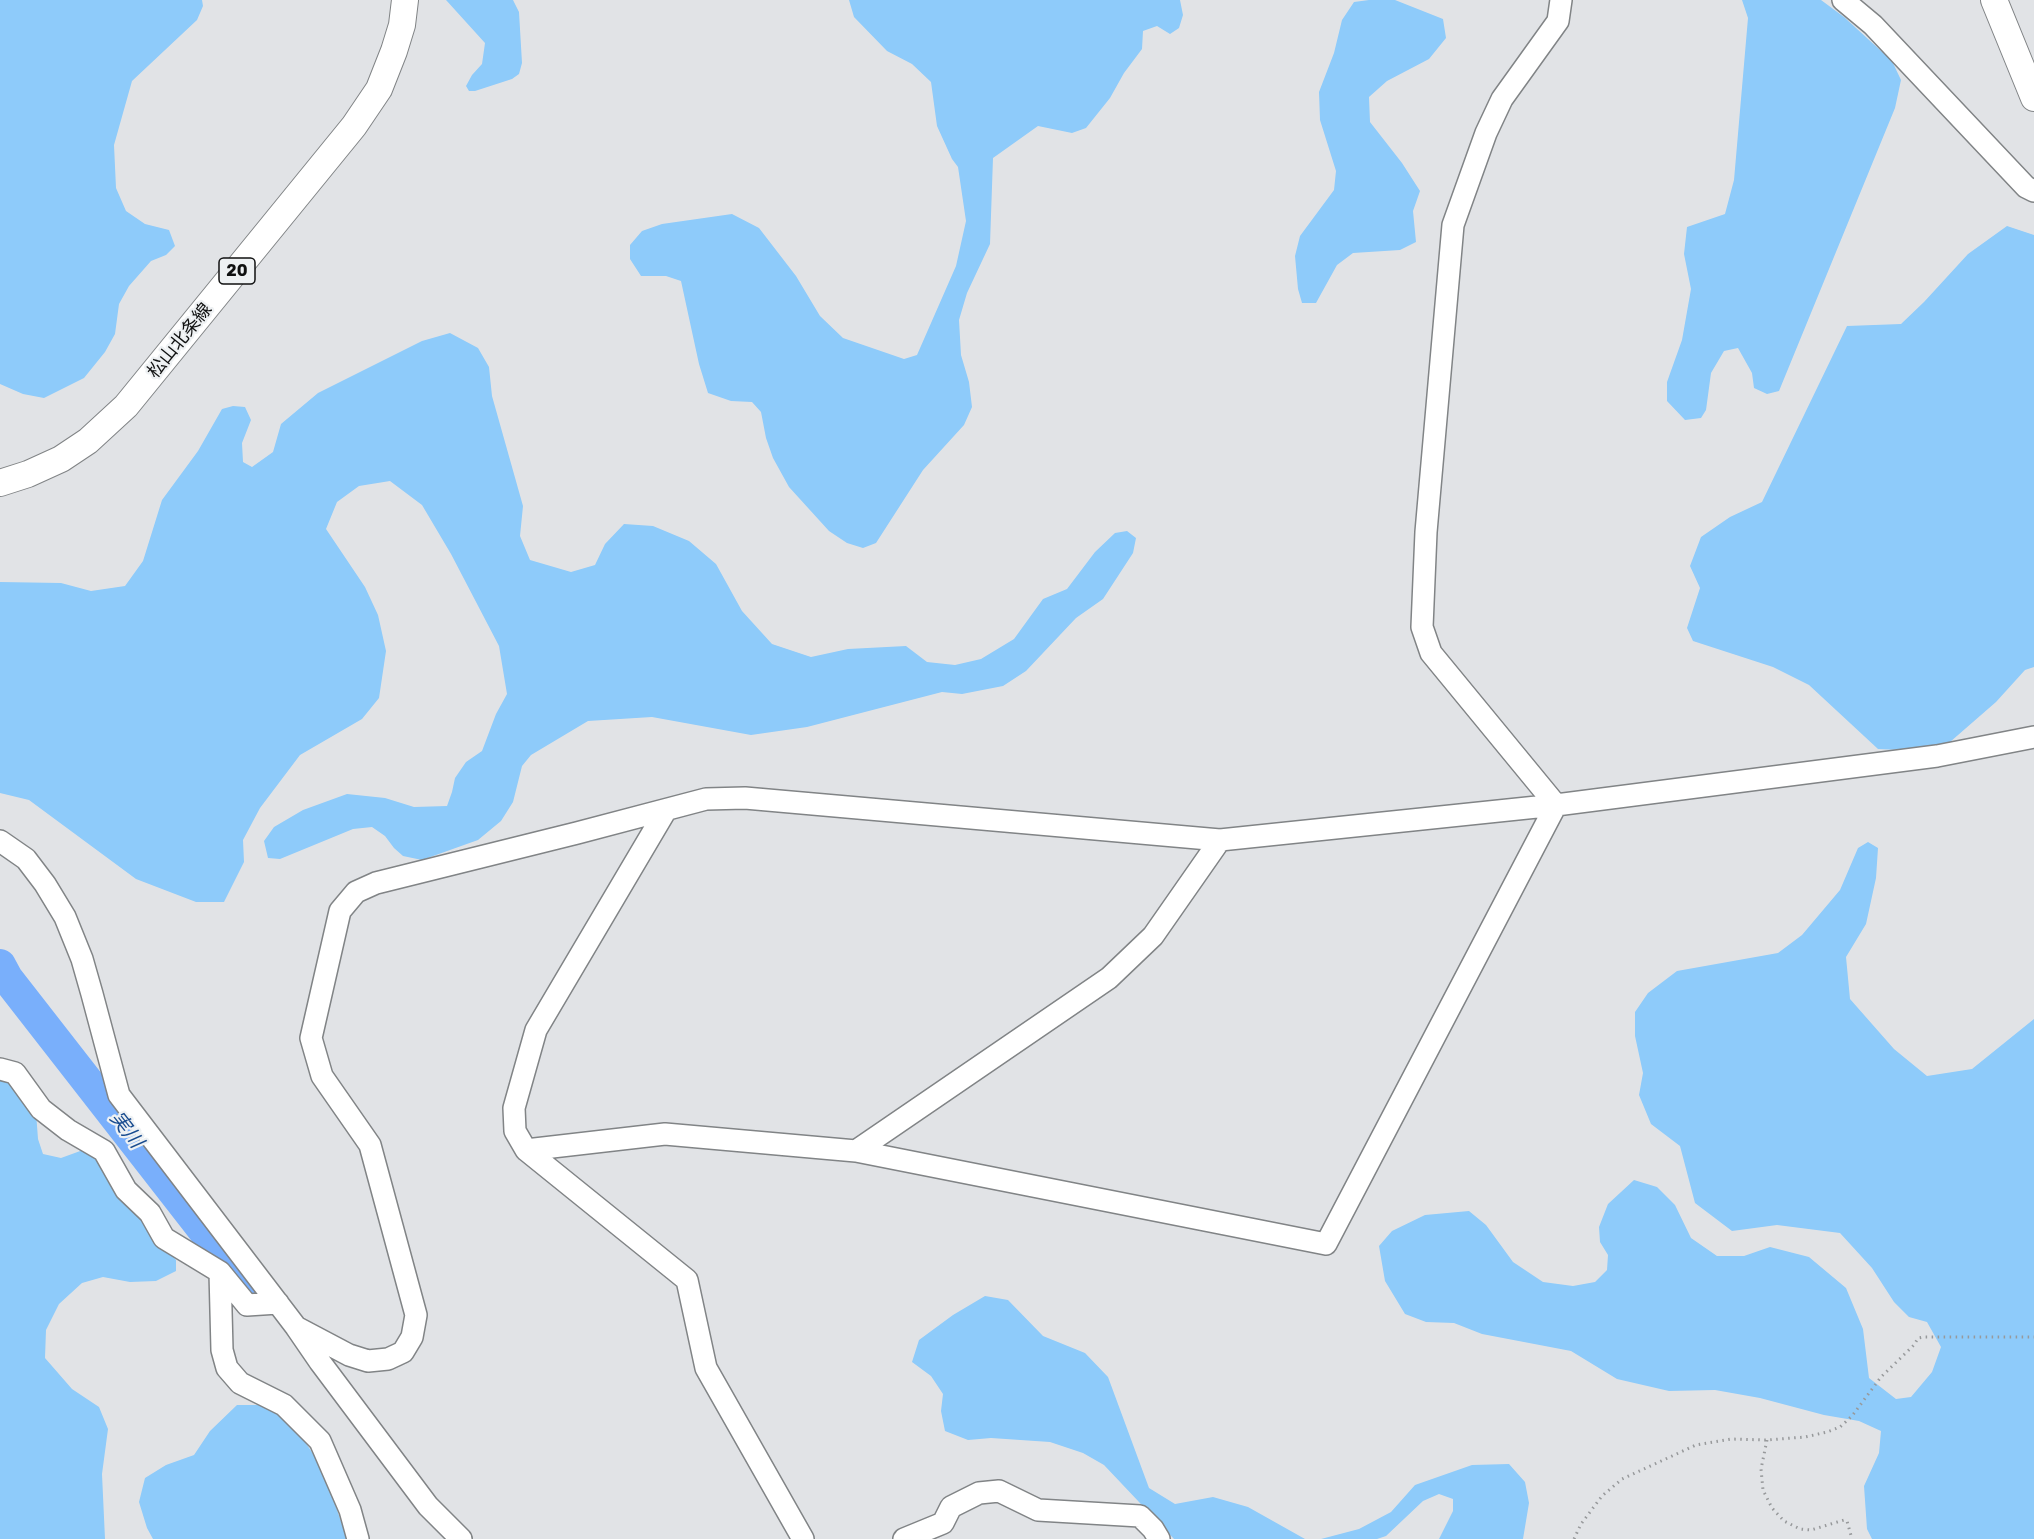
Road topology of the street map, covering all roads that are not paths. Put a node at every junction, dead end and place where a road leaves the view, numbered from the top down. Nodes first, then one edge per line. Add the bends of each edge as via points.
1 (405, 0) edge
2 (1561, 0) edge
3 (1843, 0) edge
4 (1994, 0) edge
5 (2034, 98) edge
6 (2034, 191) edge
7 (0, 483) edge
8 (2034, 737) edge
9 (1556, 806) junction
10 (666, 810) junction
11 (1220, 840) junction
12 (0, 841) edge
13 (0, 1069) edge
14 (526, 1150) junction
15 (856, 1151) junction
16 (220, 1272) junction
17 (278, 1304) junction
18 (296, 1327) junction
19 (358, 1539) edge
20 (461, 1539) edge
21 (803, 1539) edge
22 (904, 1539) edge
23 (1159, 1539) edge

1 - 7 main road, 松山北条線 / 20 via 402,25 379,89 354,126 133,398 88,441 61,459
2 - 9 street via 1558,21 1502,99 1453,225 1426,532 1422,627 1431,653
3 - 6 street via 1873,25
4 - 5 main road
8 - 9 street via 1938,756
9 - 11 street
9 - 15 street via 1326,1244
10 - 11 street via 706,799 745,798
10 - 14 street via 536,1030 514,1108 515,1131
10 - 18 street via 376,883 356,892 340,911 311,1038 322,1076 370,1145 416,1315 412,1337 403,1352 388,1359 368,1361 349,1355
11 - 15 street via 1153,936 1110,978
12 - 17 street via 26,859 65,917 82,959 119,1095
13 - 16 street via 15,1073 41,1109 104,1151 126,1190 150,1213 164,1238
14 - 15 street via 665,1134
14 - 21 street via 687,1280 706,1368
16 - 17 street via 247,1305
16 - 19 street via 222,1350 227,1368 240,1383 284,1405 320,1441 350,1510
17 - 18 street
18 - 20 street via 428,1506
22 - 23 street via 943,1523 951,1507 979,1493 999,1491 1038,1510 1140,1516

